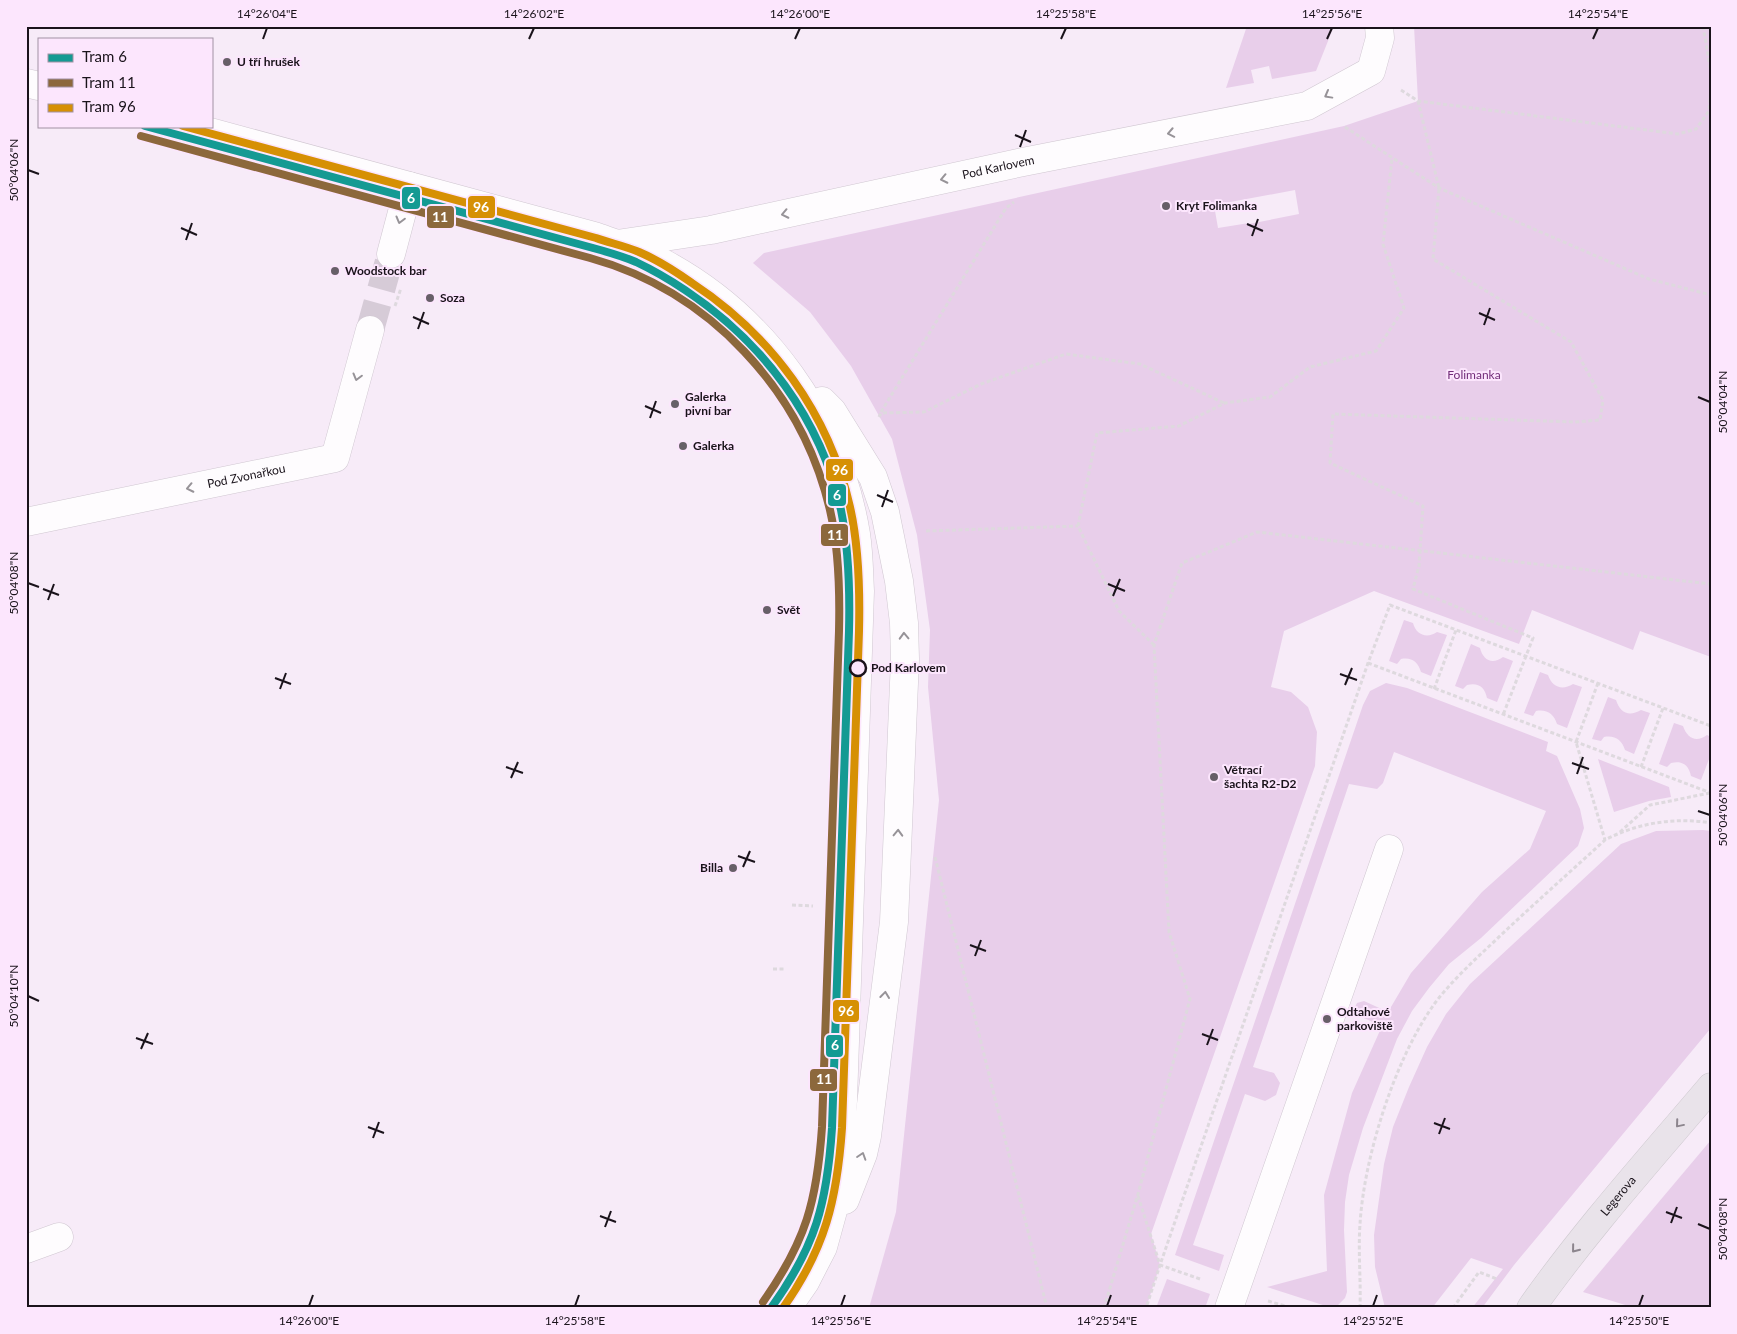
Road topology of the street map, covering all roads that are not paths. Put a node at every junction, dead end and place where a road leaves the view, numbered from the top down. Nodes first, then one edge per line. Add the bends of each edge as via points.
1 (1379, 26) edge
2 (195, 128) edge
3 (409, 186) junction
4 (618, 244) junction
5 (391, 254) tunnel mouth
6 (370, 330) tunnel mouth
7 (760, 336) junction
8 (26, 522) edge
9 (1389, 849) dead end
10 (1711, 1087) edge
11 (59, 1237) dead end
12 (26, 1249) edge
13 (815, 1265) junction
14 (1232, 1299) edge
15 (787, 1308) edge
16 (1531, 1308) edge

1 -> 4 street, Pod Karlovem via 1380,38 1371,71 1307,106 1023,162 710,230
2 - 3 street
3 - 4 street
3 -> 5 street
4 - 7 street via 662,262 702,287
6 -> 8 street, Pod Zvonařkou via 335,458
7 - 13 street via 795,380 821,424 847,495 859,561 860,630 840,1160 834,1207
13 -> 7 street via 863,1154 867,1136 894,922 904,623 887,521 873,477 832,411
9 - 14 street
10 -> 16 main road, Legerova via 1590,1230
11 - 12 street
13 - 15 street

